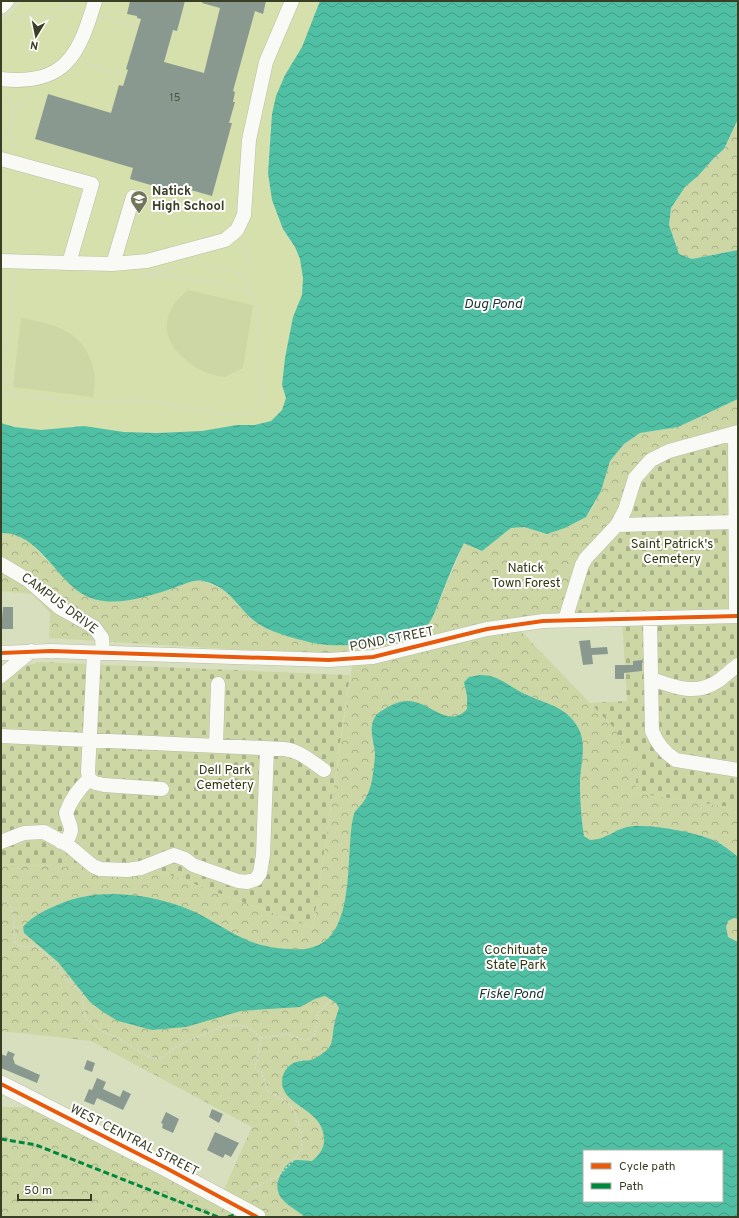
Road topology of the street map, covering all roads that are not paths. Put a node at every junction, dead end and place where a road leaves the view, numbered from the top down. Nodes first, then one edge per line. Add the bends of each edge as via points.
1 (7, 1) edge
2 (292, 1) edge
3 (1, 7) edge
4 (93, 7) edge
5 (1, 79) edge
6 (1, 158) edge
7 (133, 197) dead end
8 (1, 261) edge
9 (69, 263) junction
10 (113, 264) junction
11 (736, 433) edge
12 (737, 522) edge
13 (617, 525) junction
14 (1, 564) edge
15 (737, 616) edge
16 (650, 619) junction
17 (565, 620) junction
18 (31, 651) junction
19 (1, 653) edge
20 (99, 653) junction
21 (738, 665) edge
22 (1, 676) edge
23 (652, 679) junction
24 (218, 684) dead end
25 (1, 736) edge
26 (89, 741) junction
27 (216, 746) junction
28 (267, 749) junction
29 (324, 770) dead end
30 (738, 770) edge
31 (89, 779) junction
32 (162, 789) dead end
33 (1, 842) edge
34 (61, 842) junction
35 (1, 1084) edge
36 (256, 1217) edge

1 - 3 street
2 - 10 street via 266,62 249,140 244,215 237,230 225,240 147,261
4 - 5 street via 84,36 75,53 59,69 42,78
6 - 9 street via 92,184
7 - 10 street
8 - 9 street
9 - 10 street
11 - 12 street
11 - 13 street via 669,451 651,460 636,478
12 - 13 street
12 - 15 street
13 - 17 street via 584,562
14 - 20 street, CAMPUS DRIVE via 28,580 60,608 94,626 102,638
15 - 16 street, POND STREET
16 - 17 street, POND STREET
16 - 23 street
17 - 20 street, POND STREET via 487,629 373,657 345,659 303,660
18 - 19 street, POND STREET
18 - 20 street, POND STREET
18 - 22 street
20 - 26 street, CAMPUS DRIVE
21 - 23 street via 715,683 700,689 678,688
23 - 30 street via 652,731 655,740 668,755 684,763
24 - 27 street
25 - 26 street
26 - 27 street
26 - 31 street, CAMPUS DRIVE
27 - 28 street
28 - 29 street via 295,750
28 - 34 street via 264,855 256,879 248,882 238,881 193,865 174,855 141,868 100,869
31 - 32 street via 104,785
31 - 34 street via 76,792 68,807 66,813 72,826 67,840
33 - 34 street via 34,831 44,832
35 - 36 main road, WEST CENTRAL STREET

